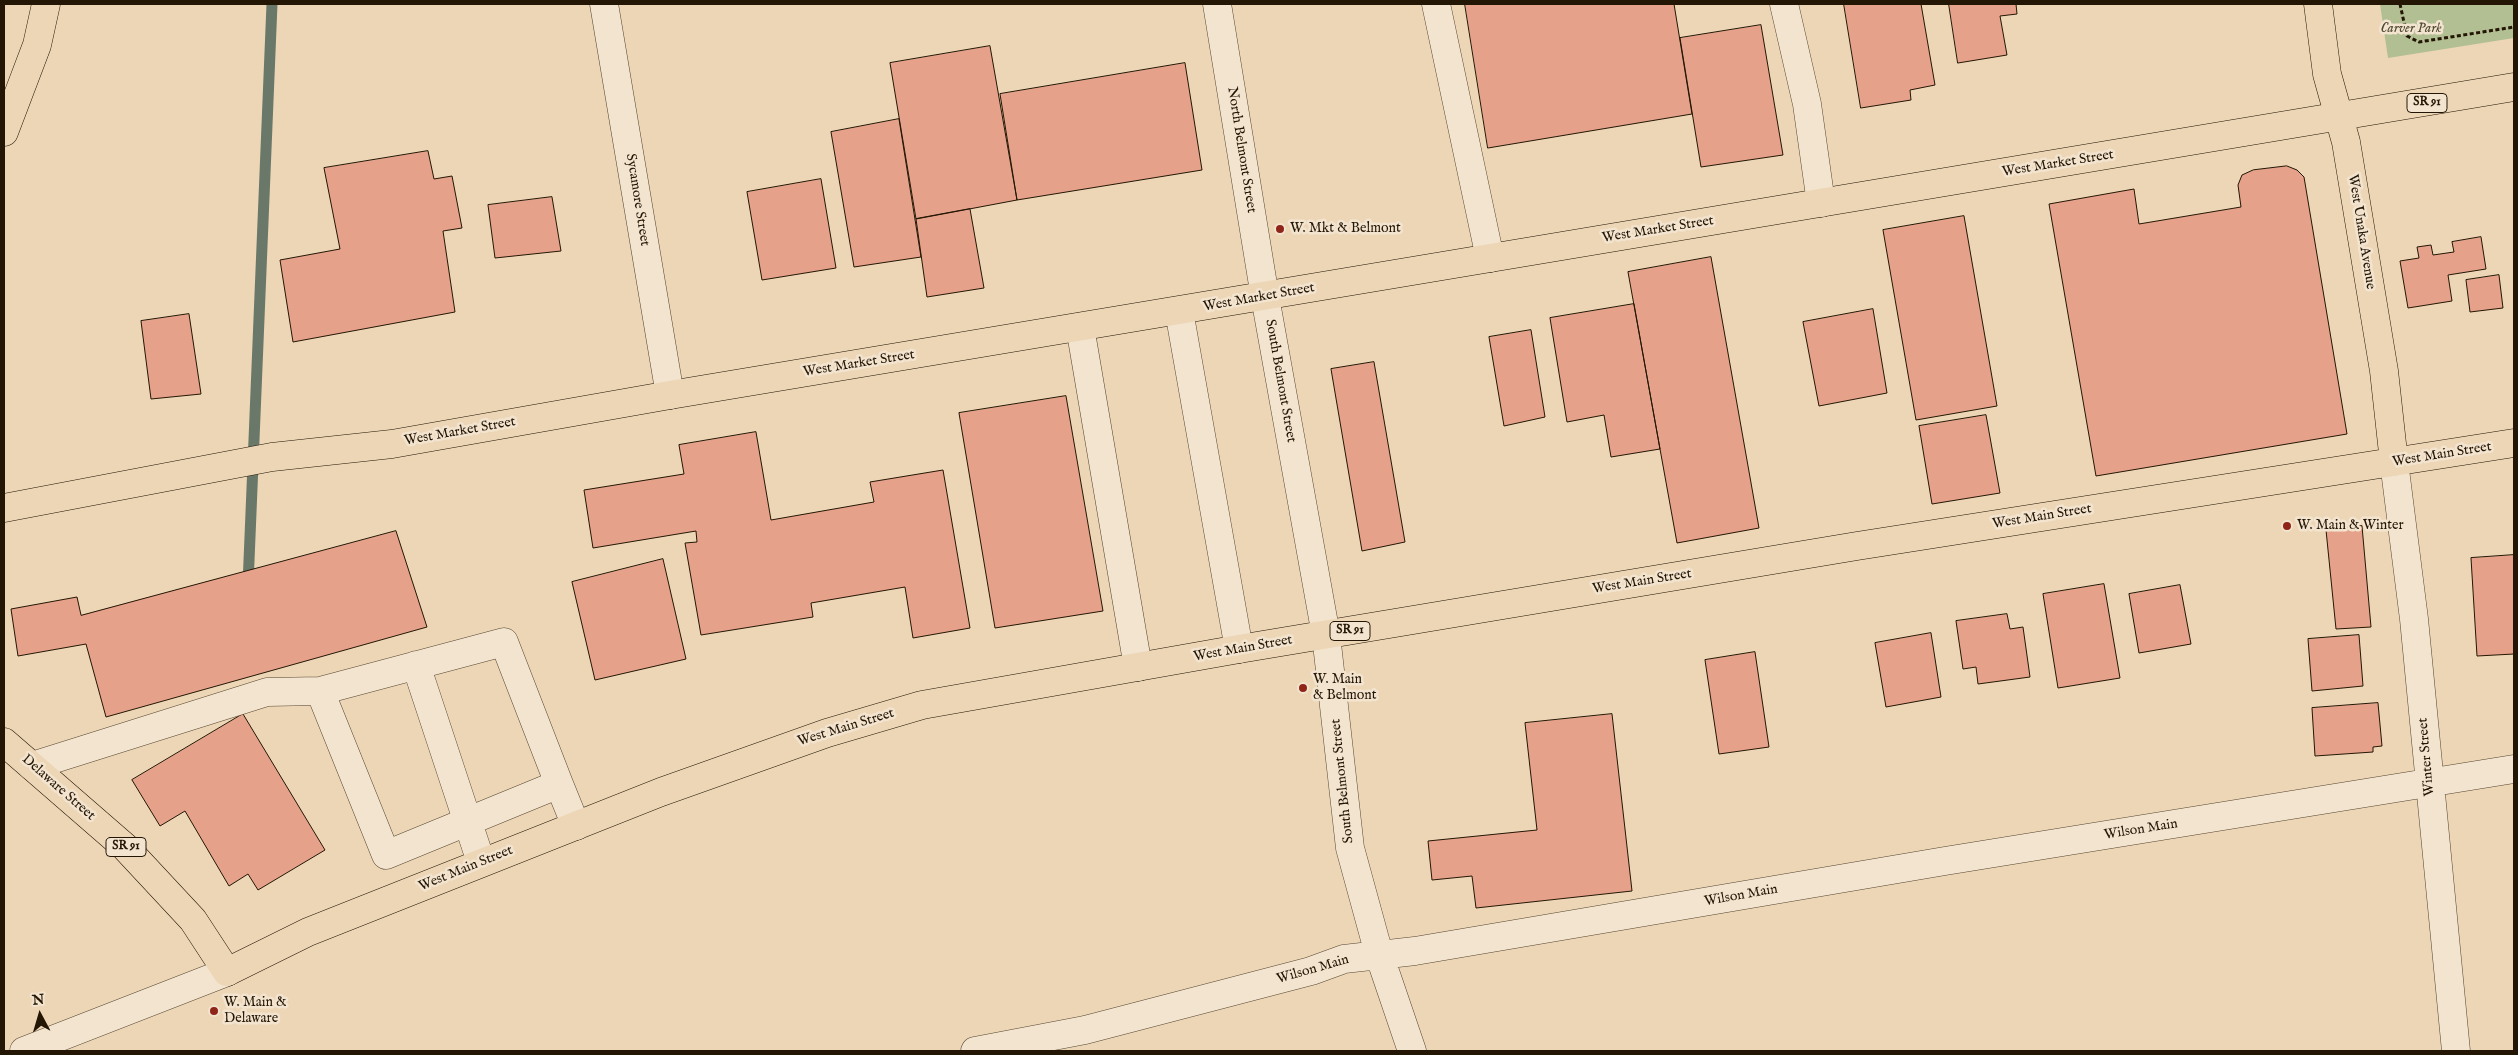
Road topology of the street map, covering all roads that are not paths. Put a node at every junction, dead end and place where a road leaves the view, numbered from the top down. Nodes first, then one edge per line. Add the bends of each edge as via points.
1 (46, 4) edge
2 (604, 4) edge
3 (1217, 4) edge
4 (1436, 4) edge
5 (1784, 4) edge
6 (2318, 4) edge
7 (2514, 87) edge
8 (2340, 117) junction
9 (4, 132) edge
10 (1821, 203) junction
11 (1490, 258) junction
12 (1265, 297) junction
13 (1179, 311) junction
14 (1080, 327) junction
15 (670, 395) junction
16 (2514, 443) edge
17 (2394, 462) junction
18 (9, 504) edge
19 (1326, 634) junction
20 (1239, 649) junction
21 (416, 665) junction
22 (1138, 667) junction
23 (320, 691) junction
24 (4, 742) edge
25 (32, 766) junction
26 (2514, 770) edge
27 (2430, 783) junction
28 (559, 784) junction
29 (467, 822) junction
30 (576, 826) junction
31 (482, 862) junction
32 (1379, 954) junction
33 (227, 972) junction
34 (24, 1051) edge
35 (975, 1051) edge
36 (1412, 1051) edge
37 (2456, 1051) edge

1 - 9 main road via 36,45
2 - 15 street, Sycamore Street
3 - 12 street, North Belmont Street
4 - 11 street
5 - 10 street via 1807,104
6 - 8 main road, West Unaka Avenue via 2327,74
7 - 8 main road, West Market Street / SR 91
8 - 10 main road, West Market Street / SR 91
8 - 17 main road, West Unaka Avenue via 2384,370
10 - 11 main road, West Market Street / SR 91
11 - 12 main road, West Market Street / SR 91
12 - 13 main road, West Market Street / SR 91
12 - 19 street, South Belmont Street
13 - 14 main road, West Market Street / SR 91
13 - 20 street
14 - 15 main road, West Market Street / SR 91
14 - 22 street
15 - 18 main road, West Market Street / SR 91 via 392,444 272,457
16 - 17 main road, West Main Street / SR 91
17 - 19 main road, West Main Street / SR 91
17 - 27 street, Winter Street
19 - 20 main road, West Main Street / SR 91
19 - 32 street, South Belmont Street via 1350,848
20 - 22 main road, West Main Street / SR 91
21 - 23 street
21 - 28 street via 504,642
21 - 29 street
22 - 30 main road, West Main Street / SR 91 via 922,705 827,733
23 - 25 street via 267,692
23 - 29 street via 386,855
24 - 25 main road, Delaware Street / SR 91
25 - 33 main road, Delaware Street / SR 91 via 125,847 193,920
26 - 27 street, Wilson Main
27 - 32 street, Wilson Main via 1415,951
27 - 37 street, Winter Street
28 - 29 street
28 - 30 street
29 - 31 street
30 - 31 main road, West Main Street / SR 91
31 - 33 main road, West Main Street / SR 91 via 308,932
32 - 35 street, Wilson Main via 1344,959 1311,971 1085,1030
32 - 36 street, South Belmont Street
33 - 34 street, West Main Street

